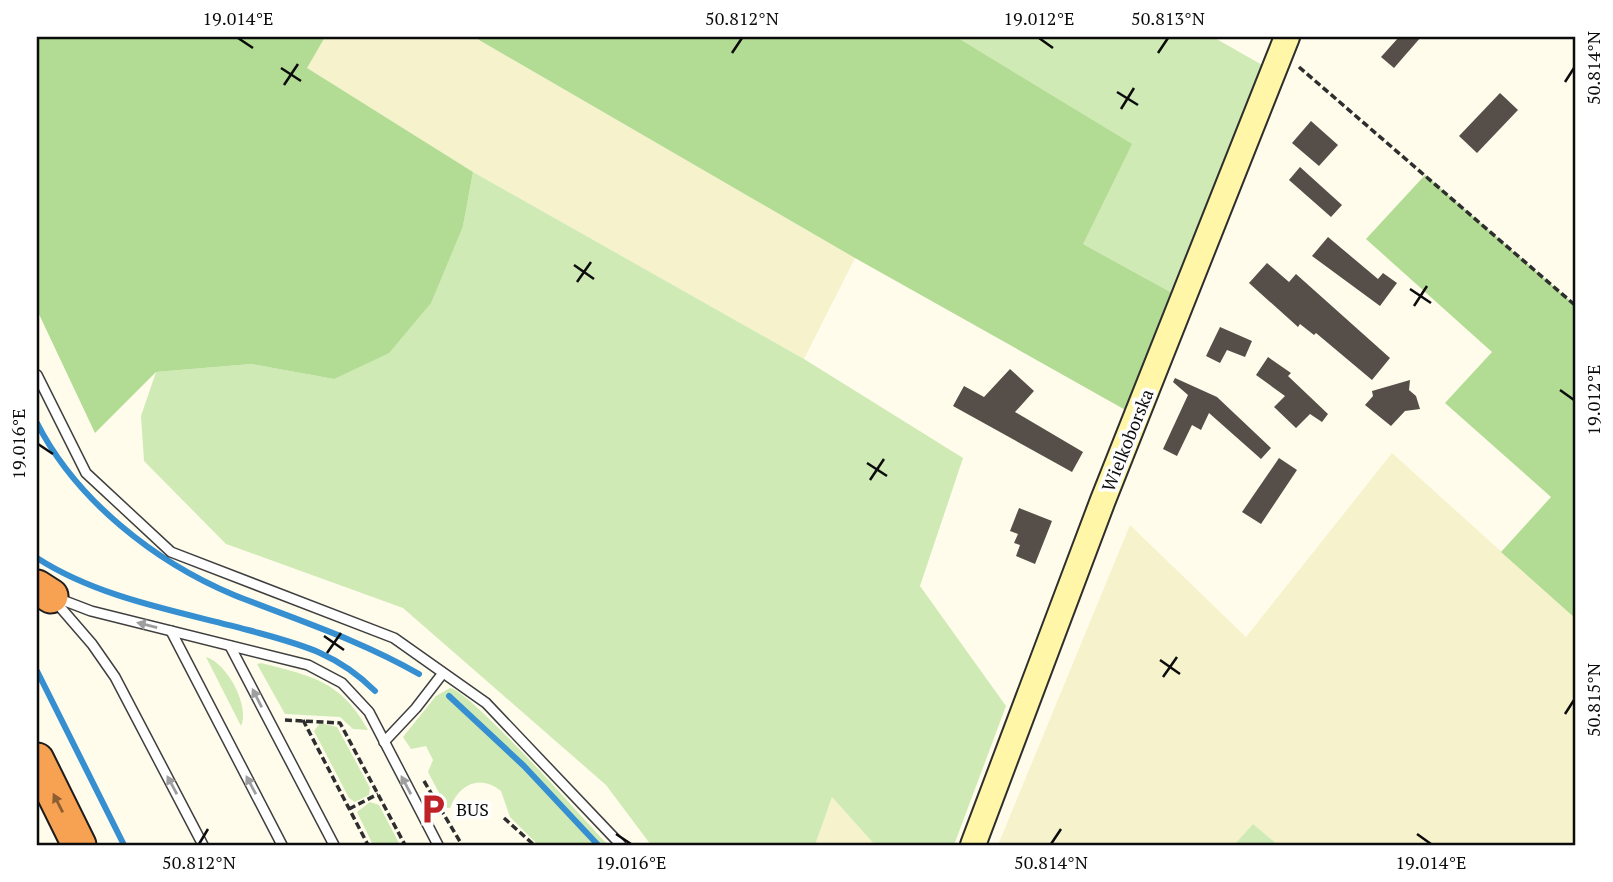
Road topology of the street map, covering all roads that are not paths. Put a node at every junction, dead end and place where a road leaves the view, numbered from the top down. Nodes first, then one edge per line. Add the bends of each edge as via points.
1 (1284, 45) edge
2 (37, 375) edge
3 (44, 591) edge
4 (171, 631) junction
5 (230, 646) junction
6 (443, 673) junction
7 (384, 742) junction
8 (37, 760) edge
9 (79, 845) edge
10 (204, 845) edge
11 (282, 845) edge
12 (334, 845) edge
13 (438, 845) edge
14 (621, 845) edge
15 (972, 845) edge

1 - 15 street, Wielkoborska
2 - 6 lane via 86,473 171,552 394,638
4 -> 3 lane via 91,611
10 -> 3 lane via 115,677
4 - 5 lane
11 -> 4 lane
5 - 7 lane via 327,674 359,698
12 -> 5 lane
6 - 7 lane
6 - 14 lane via 486,703
13 -> 7 lane
9 -> 8 highway

